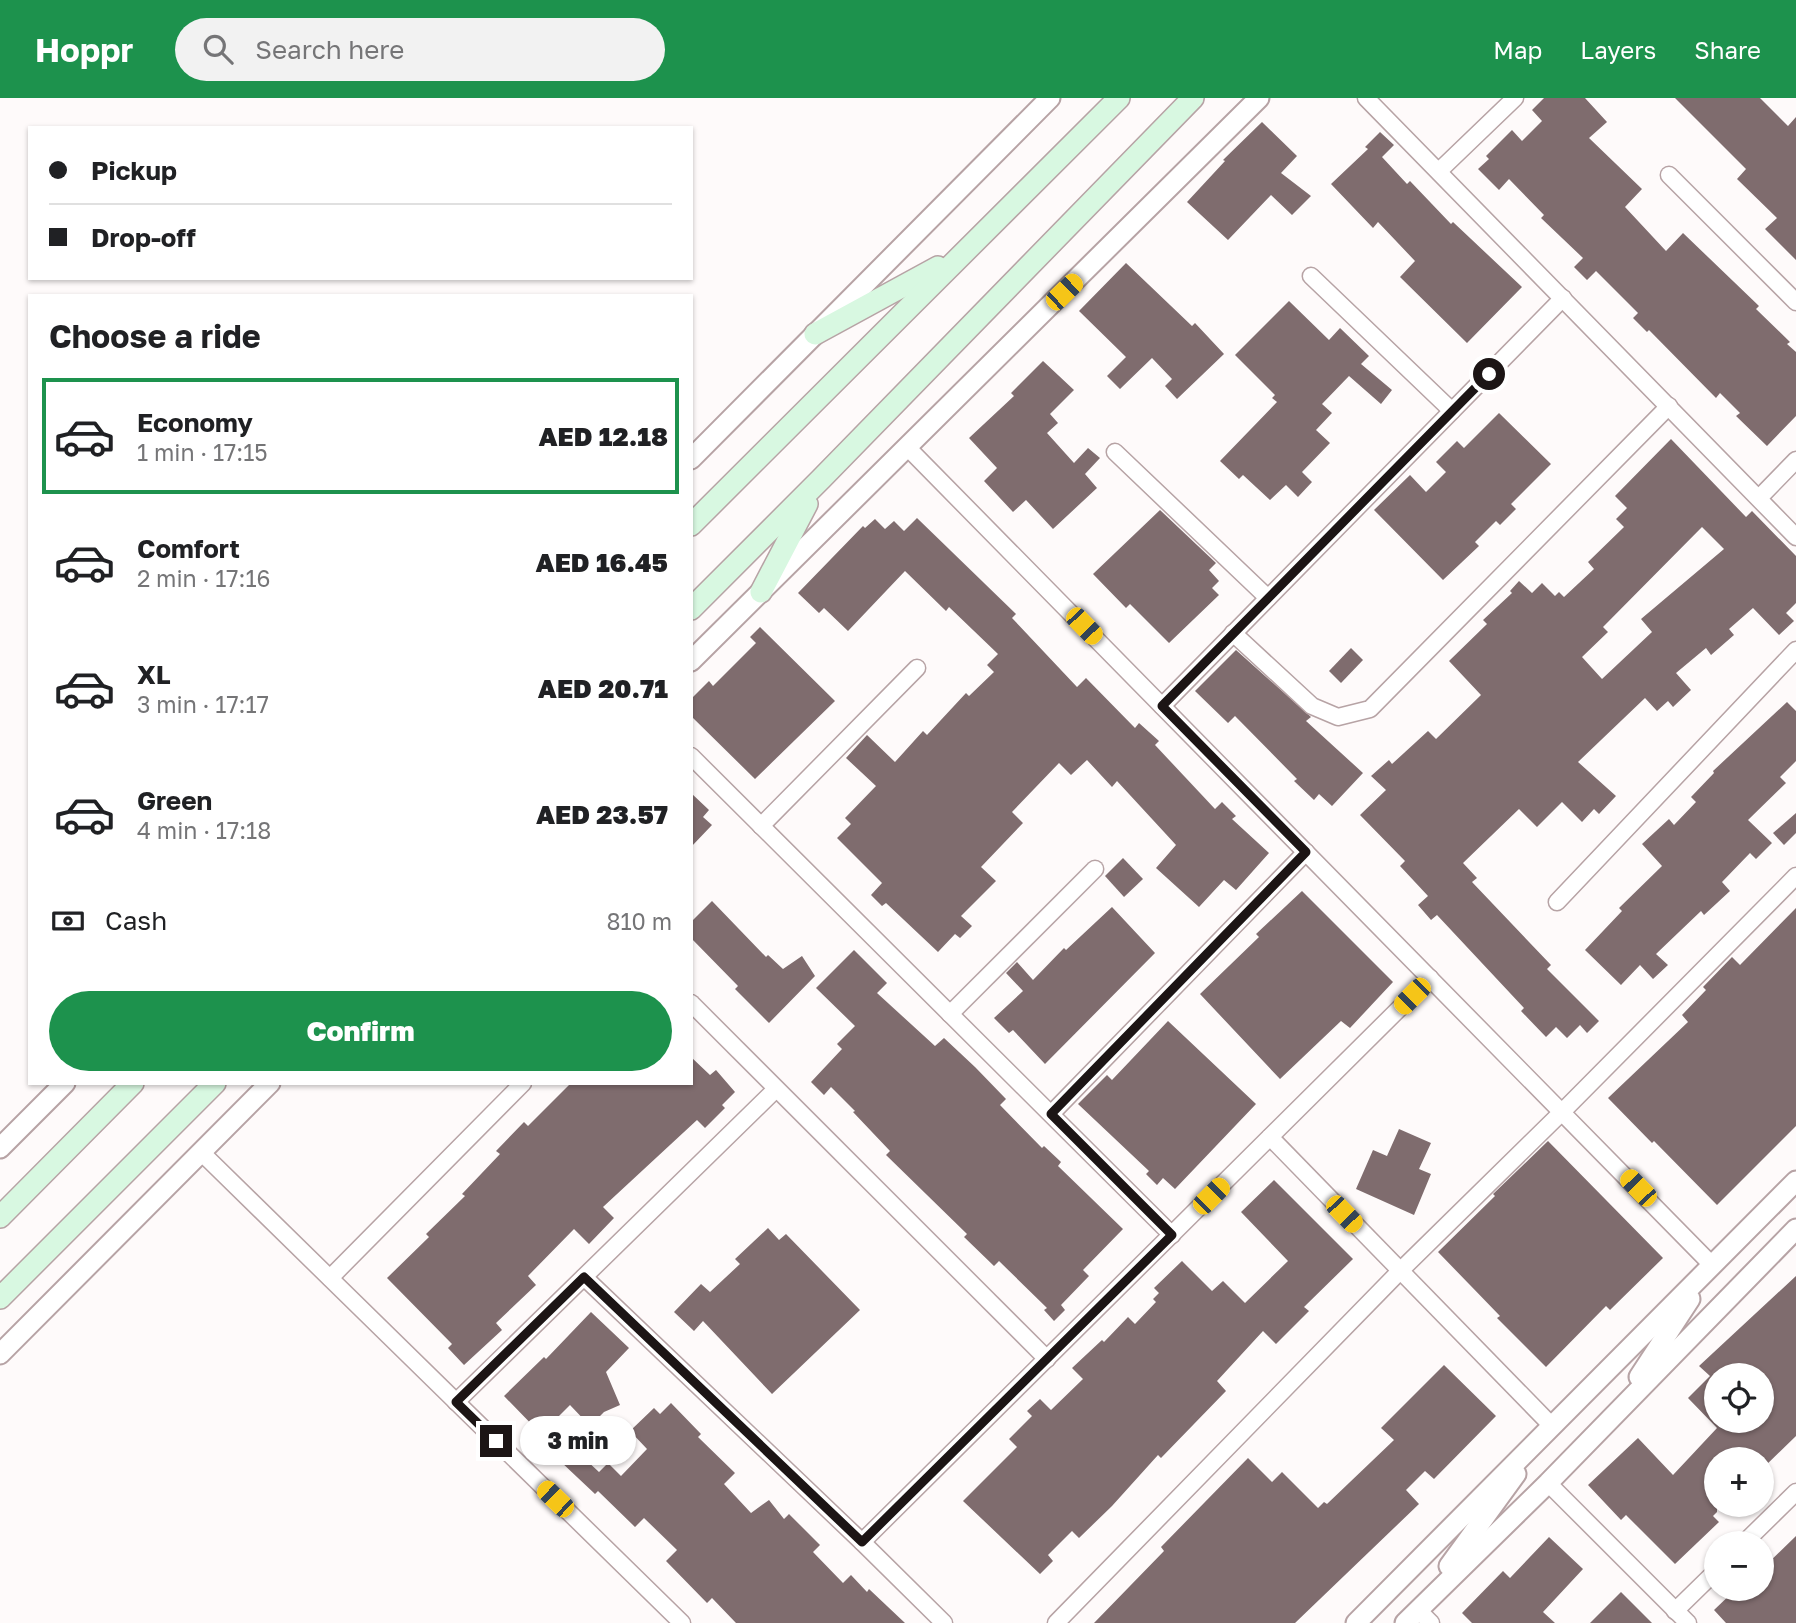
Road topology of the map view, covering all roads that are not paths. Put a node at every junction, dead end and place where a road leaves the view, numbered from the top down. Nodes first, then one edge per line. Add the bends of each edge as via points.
1 (1050, 98) edge
2 (1119, 98) edge
3 (1194, 98) edge
4 (1259, 98) edge
5 (1366, 98) edge
6 (1515, 98) edge
7 (1439, 171) junction
8 (1669, 175) dead end
9 (958, 256) junction
10 (1311, 276) dead end
11 (1563, 298) junction
12 (1796, 302) edge
13 (815, 334) junction
14 (1669, 406) junction
15 (1452, 411) junction
16 (907, 447) junction
17 (1115, 452) dead end
18 (693, 457) edge
19 (1796, 460) edge
20 (821, 479) junction
21 (1759, 498) junction
22 (693, 523) edge
23 (1796, 537) edge
24 (761, 592) junction
25 (1268, 598) junction
26 (693, 607) edge
27 (1233, 633) junction
28 (1796, 650) edge
29 (693, 659) edge
30 (917, 668) dead end
31 (1162, 706) junction
32 (693, 758) edge
33 (761, 826) junction
34 (1306, 852) junction
35 (1095, 869) dead end
36 (1796, 876) edge
37 (1557, 902) dead end
38 (1430, 978) junction
39 (693, 1005) edge
40 (950, 1014) junction
41 (63, 1085) edge
42 (131, 1085) edge
43 (213, 1085) edge
44 (268, 1085) edge
45 (521, 1085) edge
46 (776, 1089) junction
47 (1563, 1111) junction
48 (1051, 1114) junction
49 (1270, 1137) junction
50 (0, 1148) edge
51 (201, 1152) junction
52 (1796, 1181) edge
53 (0, 1217) edge
54 (1796, 1229) edge
55 (1172, 1235) junction
56 (1712, 1265) junction
57 (1400, 1271) junction
58 (584, 1277) junction
59 (330, 1278) junction
60 (0, 1298) edge
61 (32, 1322) junction
62 (0, 1338) edge
63 (0, 1354) edge
64 (1047, 1359) junction
65 (456, 1402) junction
66 (1614, 1416) junction
67 (1551, 1425) junction
68 (1548, 1483) junction
69 (1796, 1492) edge
70 (1757, 1531) edge
71 (862, 1542) junction
72 (1704, 1583) edge
73 (1675, 1611) junction
74 (1418, 1619) edge
75 (674, 1621) edge
76 (944, 1623) edge
77 (1056, 1623) edge
78 (1356, 1623) edge
79 (1688, 1623) edge

1 - 13 street
2 - 9 main road
3 - 20 main road
4 - 16 street
5 - 7 street
6 - 7 street
7 - 11 street
8 - 12 street
9 - 13 main road
9 - 22 main road
10 - 15 street
11 - 14 street
11 - 15 street
13 - 18 street
14 - 21 street
14 - 27 street via 1370,709 1338,717 1312,705
15 - 25 street
16 - 24 street
16 - 31 street
17 - 25 street
19 - 21 street
20 - 24 main road
20 - 26 main road
21 - 23 street
24 - 29 street
25 - 27 street
27 - 31 street
28 - 37 street
30 - 33 street
31 - 34 street
32 - 33 street
33 - 40 street
34 - 38 street
34 - 48 street
35 - 40 street
36 - 47 street
38 - 47 street
38 - 49 street
39 - 46 street
40 - 48 street
41 - 50 street
42 - 53 main road
43 - 60 main road
44 - 51 street
45 - 59 street
46 - 58 street
46 - 64 street
47 - 56 street
47 - 57 street
48 - 55 street
49 - 55 street
49 - 57 street
51 - 59 street
51 - 61 street
52 - 56 street
54 - 66 street
55 - 64 street
56 - 66 street
56 - 67 street
57 - 67 street
57 - 77 street
58 - 65 street
58 - 71 street
59 - 65 street
61 - 62 street
61 - 63 street
64 - 71 street
65 - 75 street
66 - 68 street
67 - 74 street
67 - 78 street
68 - 73 street
68 - 74 street
69 - 70 street
71 - 76 street
72 - 73 street
73 - 79 street

